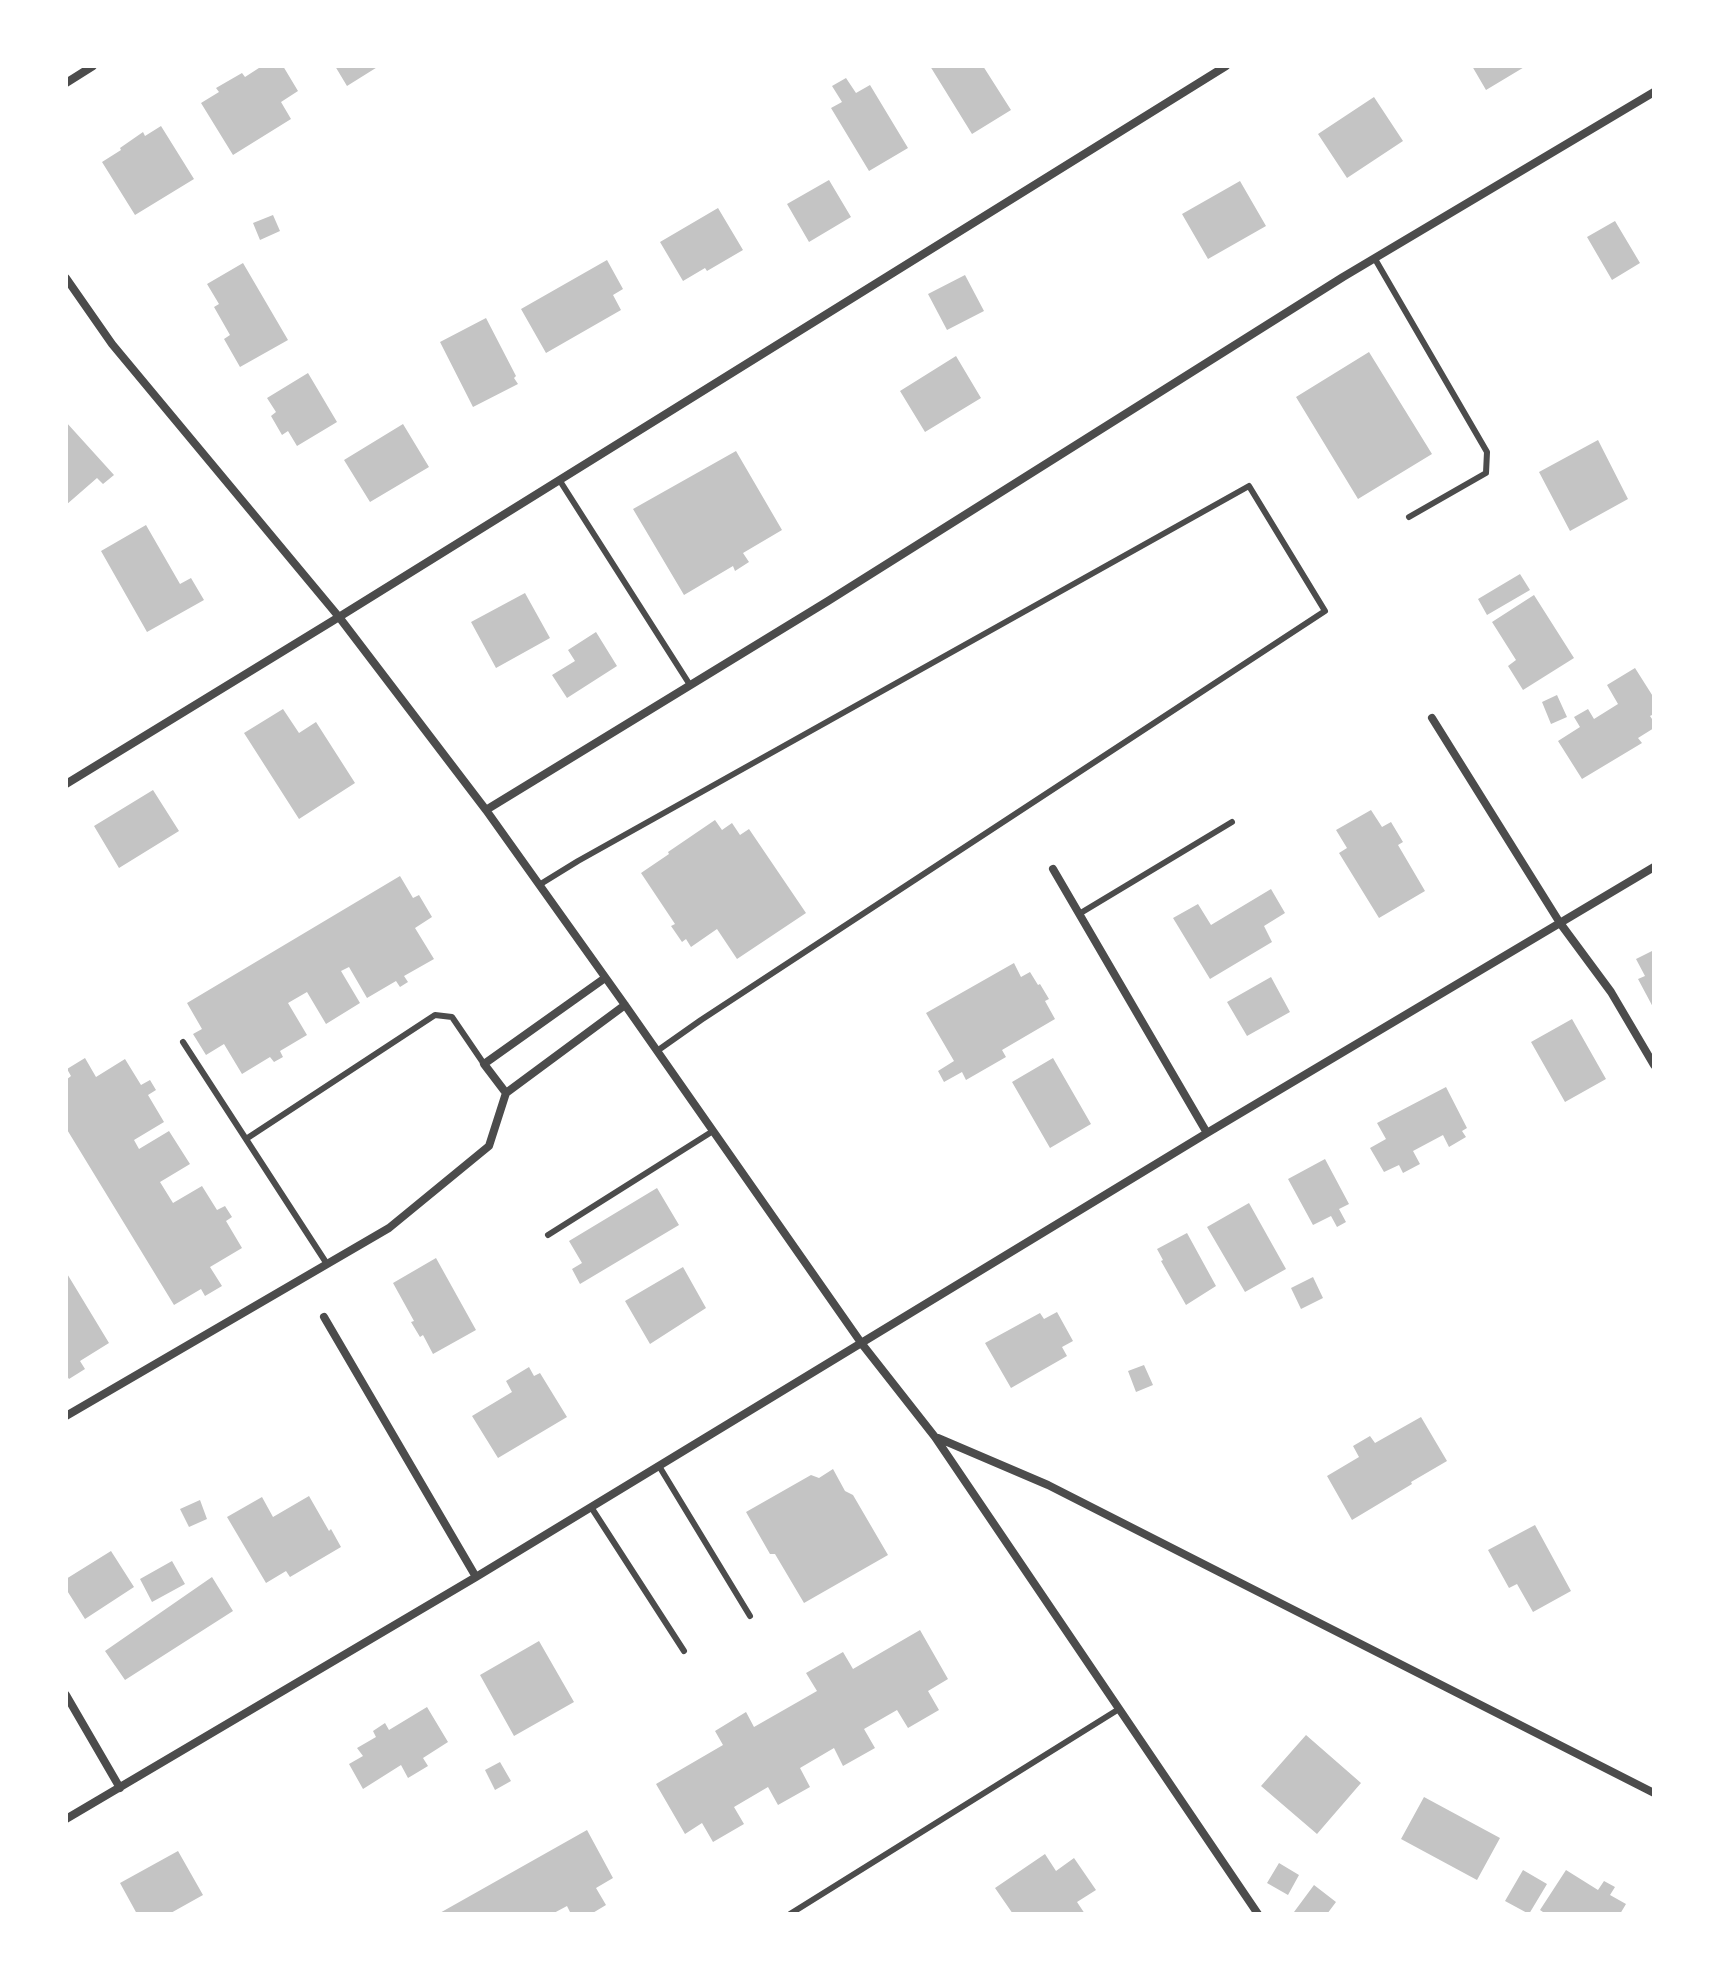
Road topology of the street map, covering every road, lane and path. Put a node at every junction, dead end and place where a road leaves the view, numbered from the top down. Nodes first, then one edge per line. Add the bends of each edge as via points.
1 (93, 66) edge
2 (1226, 66) edge
3 (66, 83) edge
4 (1654, 92) edge
5 (1375, 259) junction
6 (66, 278) edge
7 (560, 481) junction
8 (1409, 517) dead end
9 (339, 617) junction
10 (690, 685) junction
11 (1432, 718) dead end
12 (66, 784) edge
13 (486, 810) junction
14 (1232, 822) dead end
15 (1654, 867) edge
16 (1053, 869) dead end
17 (539, 885) junction
18 (1079, 914) junction
19 (1560, 923) junction
20 (605, 978) junction
21 (625, 1005) junction
22 (183, 1042) dead end
23 (657, 1051) junction
24 (484, 1064) junction
25 (1654, 1065) edge
26 (506, 1093) junction
27 (713, 1131) junction
28 (1207, 1133) junction
29 (246, 1139) junction
30 (548, 1235) dead end
31 (327, 1264) junction
32 (324, 1317) dead end
33 (862, 1344) junction
34 (66, 1416) edge
35 (935, 1437) junction
36 (659, 1466) junction
37 (591, 1507) junction
38 (476, 1577) junction
39 (750, 1616) dead end
40 (684, 1651) dead end
41 (66, 1695) edge
42 (1119, 1709) junction
43 (120, 1788) junction
44 (1654, 1793) edge
45 (66, 1819) edge
46 (790, 1914) edge
47 (1258, 1914) edge

1 - 3 street
2 - 7 street
4 - 5 street
5 - 8 lane via 1487,452 1486,473
5 - 10 street
6 - 9 street via 112,344
7 - 9 street
7 - 10 lane
9 - 12 street
9 - 13 street
10 - 13 street
11 - 19 street
13 - 17 street
14 - 18 lane
15 - 19 street
16 - 18 street
17 - 20 street
17 - 23 lane via 1249,486 1325,611
18 - 28 street
19 - 25 street via 1611,992
19 - 28 street
20 - 21 street
20 - 24 street
21 - 23 street
21 - 26 street
22 - 29 lane
23 - 27 street
24 - 26 street
24 - 29 lane via 452,1017 435,1015
26 - 31 street via 489,1146 389,1228
27 - 30 lane
27 - 33 street
28 - 33 street
29 - 31 lane
31 - 34 street
32 - 38 street
33 - 35 street
33 - 36 street
35 - 42 street
35 - 44 street via 1062,1492
36 - 37 street
36 - 39 lane
37 - 38 street
37 - 40 lane
38 - 43 street
41 - 43 street
42 - 46 lane
42 - 47 street
43 - 45 street

